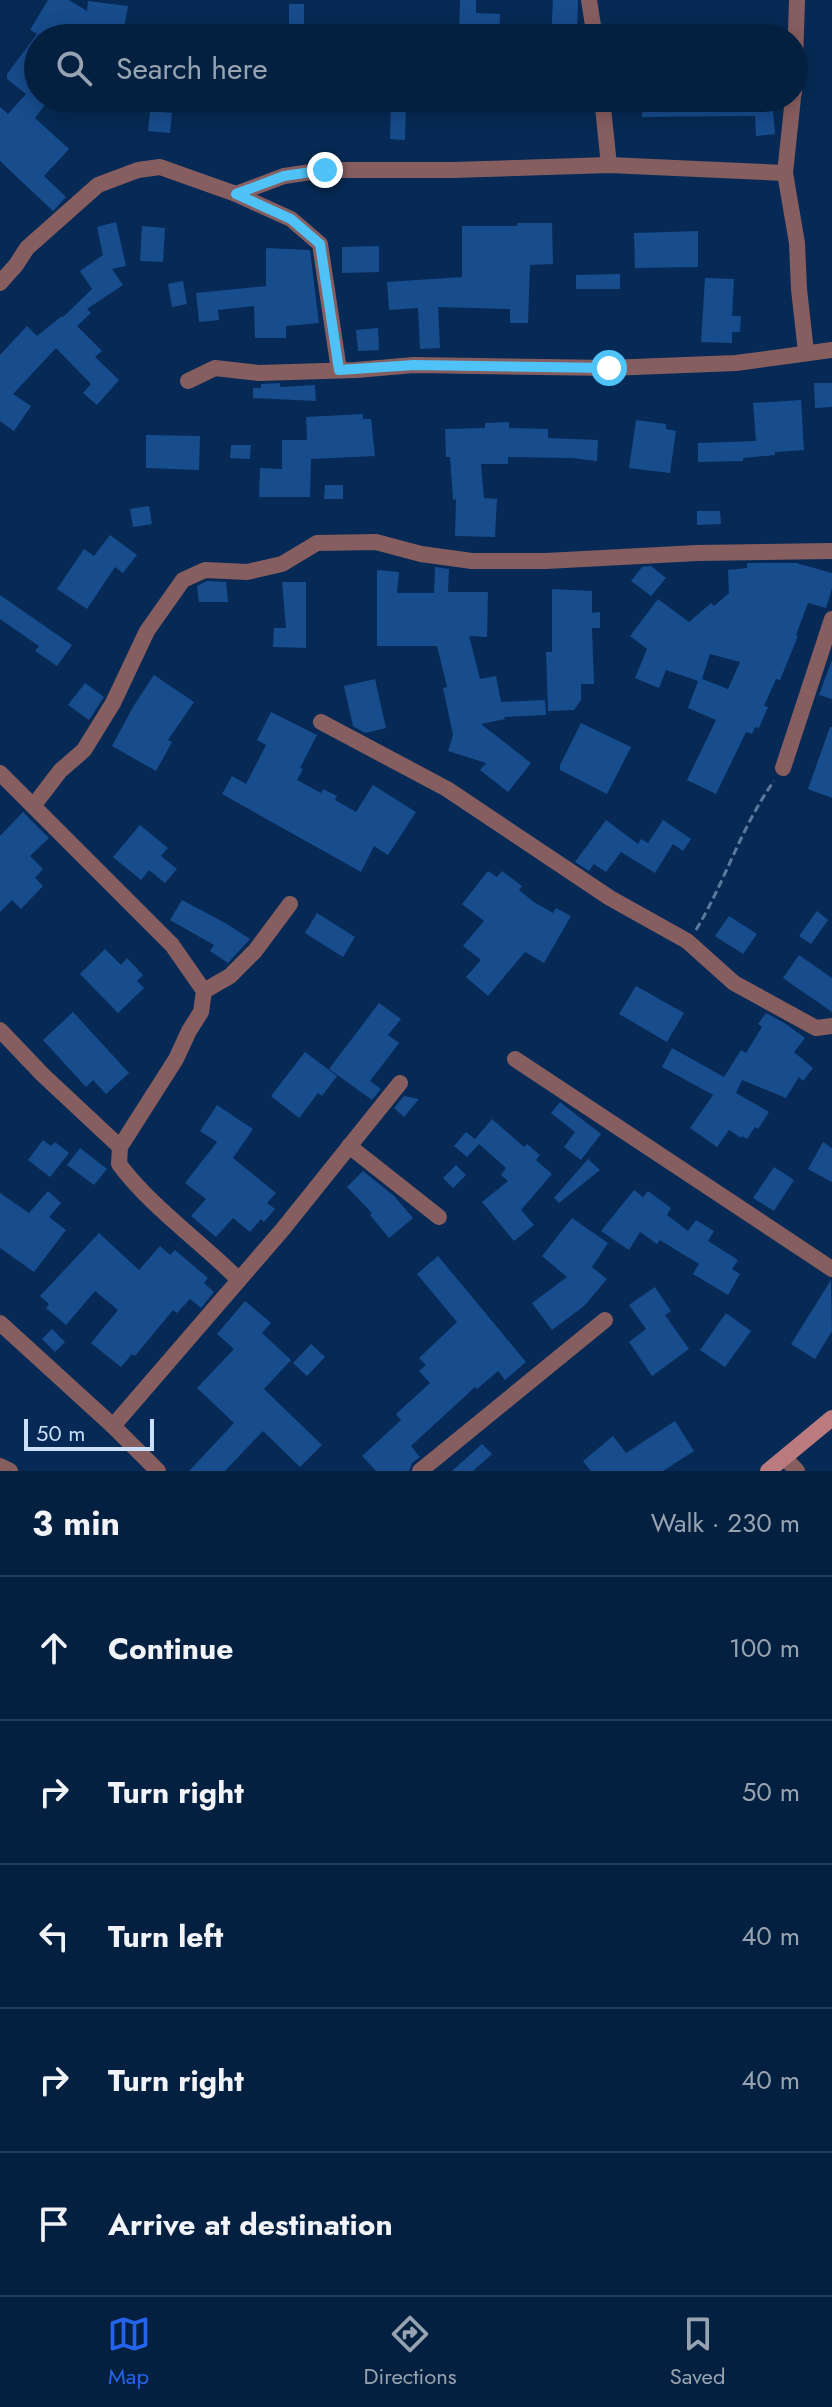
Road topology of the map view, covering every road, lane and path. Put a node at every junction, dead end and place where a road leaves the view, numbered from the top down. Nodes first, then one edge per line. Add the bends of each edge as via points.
1 (589, 0) edge
2 (797, 0) edge
3 (593, 24) edge
4 (796, 24) edge
5 (603, 112) edge
6 (792, 112) edge
7 (609, 165) junction
8 (785, 173) junction
9 (236, 194) junction
10 (0, 263) edge
11 (0, 282) edge
12 (832, 350) edge
13 (806, 352) junction
14 (339, 370) junction
15 (188, 381) dead end
16 (832, 551) edge
17 (832, 619) edge
18 (321, 722) dead end
19 (783, 768) joint
20 (0, 773) edge
21 (34, 805) junction
22 (290, 904) dead end
23 (687, 941) junction
24 (204, 991) junction
25 (832, 1026) edge
26 (0, 1030) edge
27 (515, 1059) dead end
28 (400, 1083) dead end
29 (349, 1146) junction
30 (120, 1147) junction
31 (439, 1217) dead end
32 (832, 1269) edge
33 (239, 1280) junction
34 (605, 1320) dead end
35 (0, 1323) edge
36 (832, 1418) edge
37 (113, 1426) junction
38 (785, 1458) junction
39 (0, 1466) edge
40 (10, 1471) edge
41 (158, 1471) edge
42 (420, 1471) edge
43 (768, 1471) edge
44 (797, 1471) edge

1 - 3 street
2 - 4 street
5 - 7 street
6 - 8 street
7 - 8 street
7 - 9 street via 325,170 284,176
8 - 13 street
9 - 11 street via 160,167 115,178 98,185 35,241
9 - 14 street via 291,219 320,244
10 - 11 street
12 - 13 street
13 - 14 street via 736,363 609,368 414,365
14 - 15 street via 259,373 215,368
16 - 21 street via 472,561 376,542 317,543 282,564 247,572 205,570 183,580 147,631 84,750
17 - 19 street
18 - 23 street via 447,789 610,898
19 - 23 path via 760,800 713,901
20 - 21 street
21 - 24 street via 172,945
22 - 24 street via 255,951 230,976
23 - 25 street via 734,983 816,1028
24 - 30 street via 201,1012 176,1059
26 - 30 street
27 - 32 street
28 - 29 street
29 - 31 street
29 - 33 street
30 - 33 street via 119,1164 132,1181
33 - 37 street
34 - 42 street
35 - 37 street
36 - 38 main road
37 - 41 street
38 - 43 main road
38 - 44 street
39 - 40 street

